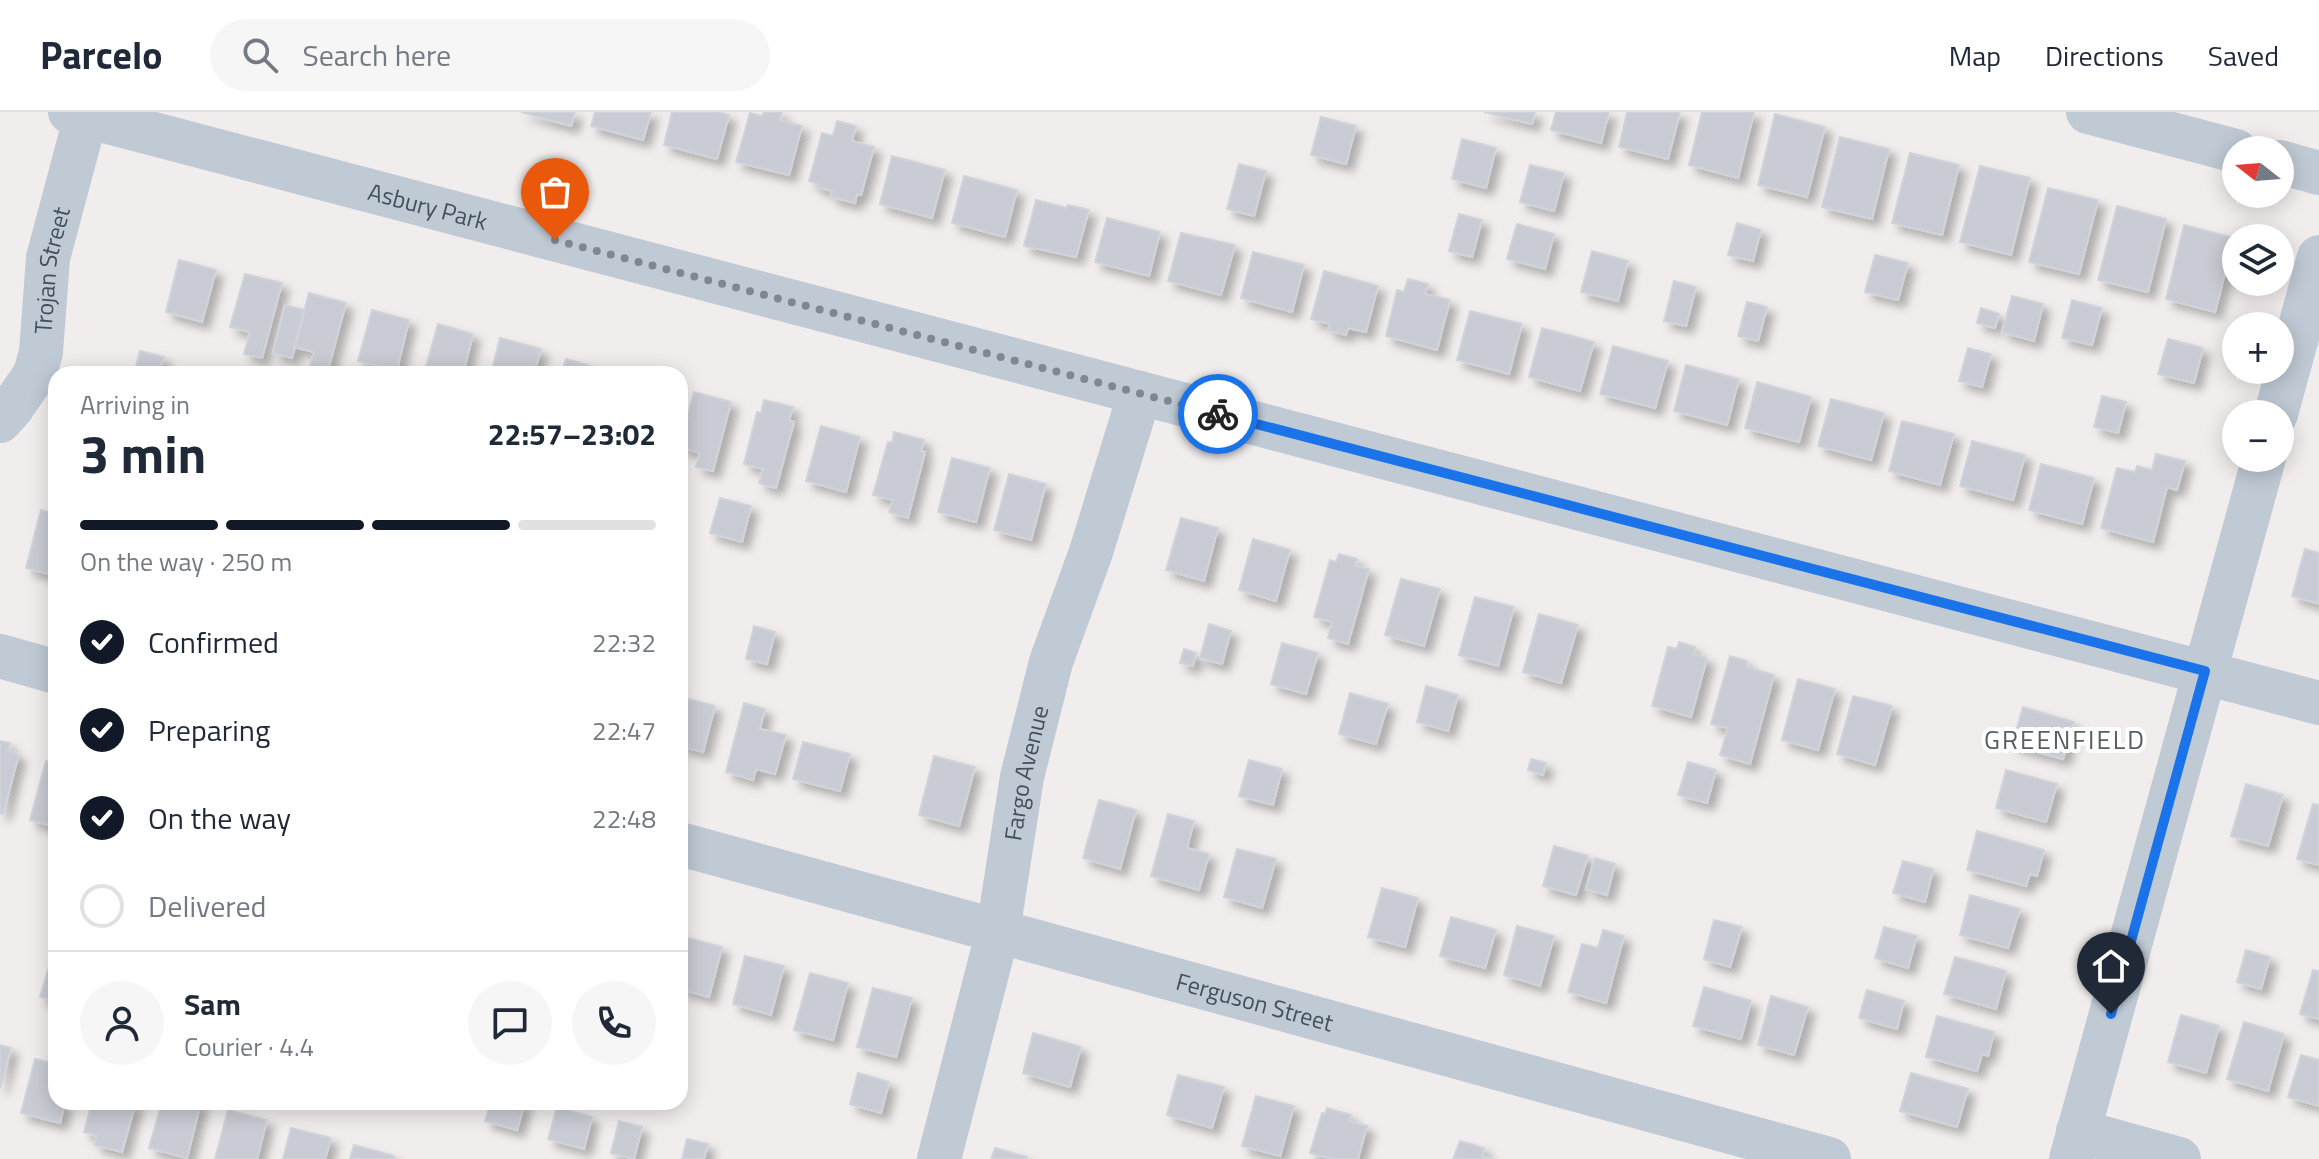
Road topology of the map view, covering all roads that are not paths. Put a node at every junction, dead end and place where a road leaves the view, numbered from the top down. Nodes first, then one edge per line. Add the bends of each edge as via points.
1 (2088, 112) edge
2 (81, 113) edge
3 (2222, 147) edge
4 (2294, 166) edge
5 (2319, 173) edge
6 (2319, 257) edge
7 (1140, 393) junction
8 (2280, 400) edge
9 (0, 421) edge
10 (2260, 472) edge
11 (0, 656) edge
12 (48, 670) edge
13 (2205, 671) junction
14 (2319, 703) edge
15 (688, 846) edge
16 (998, 931) junction
17 (2074, 1145) edge
18 (939, 1159) edge
19 (1829, 1159) edge
20 (2179, 1159) edge

1 - 3 street
2 - 7 street, Asbury Park
2 - 9 street, Trojan Street via 48,258 41,352 35,374
4 - 5 street
6 - 8 street
7 - 13 street, Asbury Park
7 - 16 street, Fargo Avenue via 1047,676 1022,777
10 - 13 street
11 - 12 street
13 - 14 street, Asbury Park
13 - 17 street
15 - 16 street, Ferguson Street
16 - 18 street, Fargo Avenue
16 - 19 street, Ferguson Street
17 - 20 street

